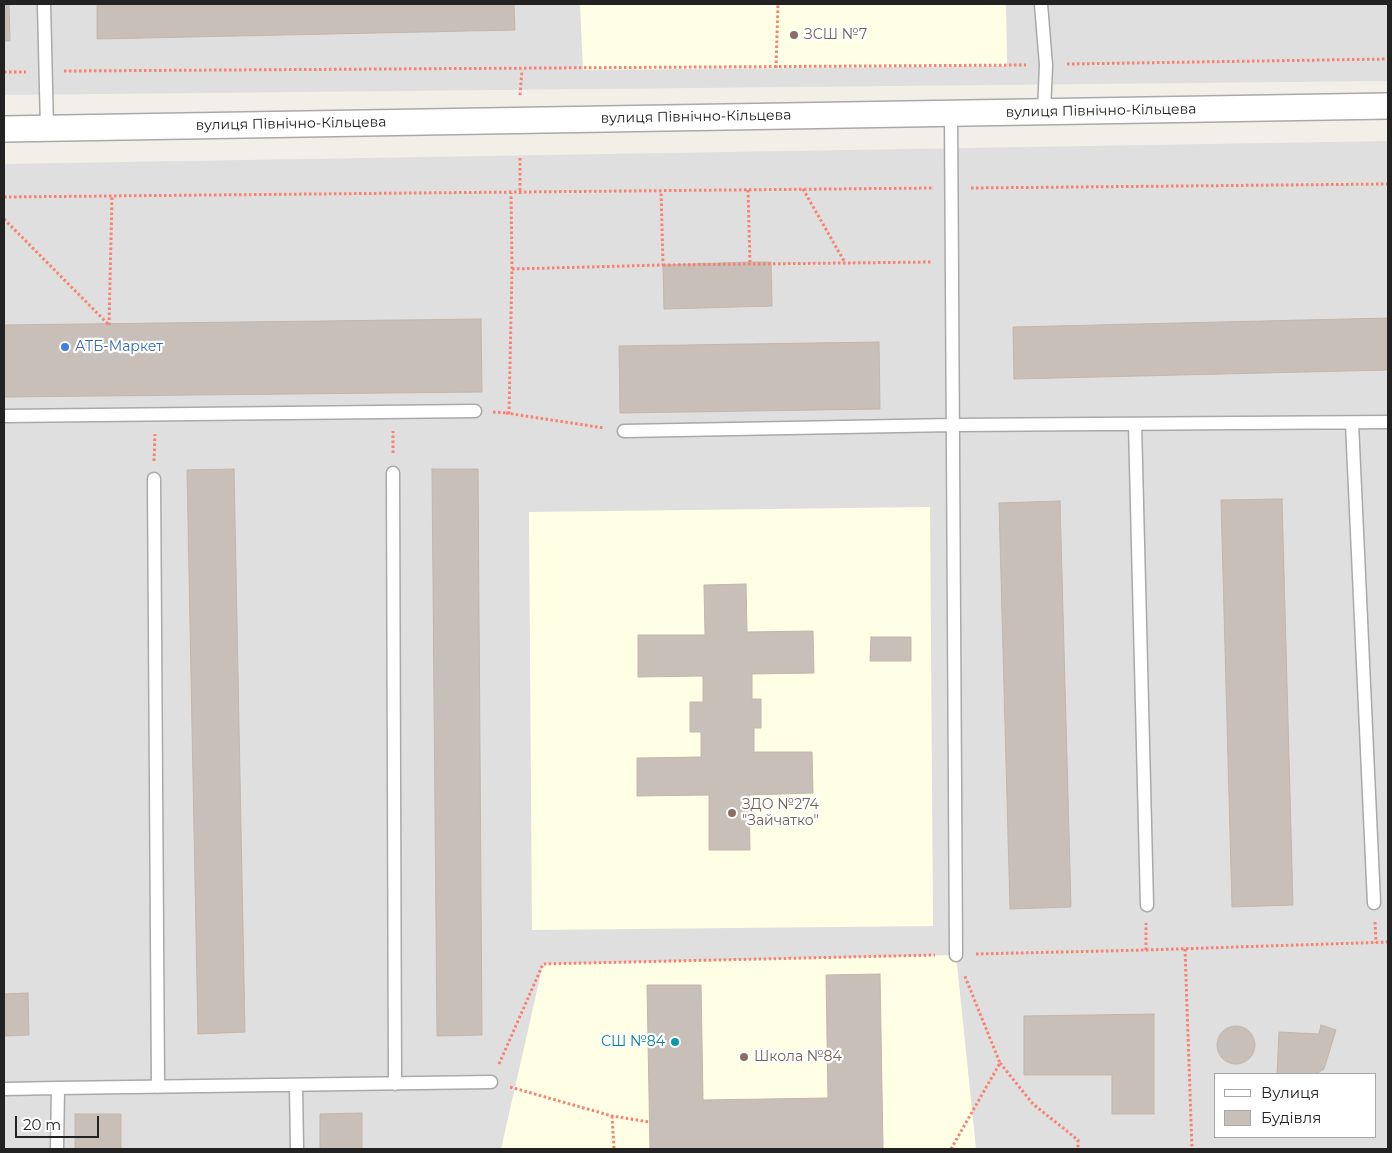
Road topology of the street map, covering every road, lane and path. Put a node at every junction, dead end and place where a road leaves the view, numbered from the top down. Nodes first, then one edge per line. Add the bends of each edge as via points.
1 (44, 4) edge
2 (778, 4) edge
3 (1041, 4) edge
4 (1388, 59) edge
5 (1046, 65) junction
6 (776, 68) junction
7 (522, 70) junction
8 (4, 72) edge
9 (46, 72) junction
10 (520, 96) dead end
11 (1388, 106) edge
12 (1044, 112) junction
13 (950, 113) junction
14 (47, 128) junction
15 (4, 129) edge
16 (520, 158) dead end
17 (1388, 184) edge
18 (951, 188) junction
19 (748, 190) junction
20 (803, 190) junction
21 (661, 191) junction
22 (511, 193) junction
23 (520, 194) junction
24 (112, 196) junction
25 (4, 197) edge
26 (4, 219) edge
27 (750, 262) junction
28 (844, 262) junction
29 (952, 262) junction
30 (663, 265) junction
31 (512, 268) junction
32 (475, 411) joint
33 (394, 412) junction
34 (501, 412) junction
35 (156, 414) junction
36 (4, 416) edge
37 (1388, 422) edge
38 (1352, 423) junction
39 (1135, 424) junction
40 (953, 425) junction
41 (624, 431) joint
42 (393, 473) joint
43 (154, 479) joint
44 (1374, 903) dead end
45 (1147, 905) joint
46 (1388, 942) edge
47 (1185, 949) junction
48 (1146, 950) junction
49 (956, 955) junction
50 (1000, 1063) junction
51 (491, 1082) junction
52 (395, 1084) junction
53 (296, 1085) junction
54 (158, 1087) junction
55 (4, 1088) edge
56 (58, 1088) junction
57 (612, 1116) junction
58 (650, 1122) dead end
59 (56, 1149) edge
60 (297, 1149) edge
61 (614, 1149) edge
62 (951, 1149) edge
63 (1078, 1149) edge
64 (1192, 1149) edge

1 - 9 lane
2 - 6 path
3 - 5 lane
4 - 5 path
5 - 6 path
5 - 12 lane
6 - 7 path
7 - 9 path
7 - 10 path
8 - 9 path
9 - 14 lane
11 - 12 street, вулиця Північно-Кільцева
12 - 13 street, вулиця Північно-Кільцева
13 - 14 street, вулиця Північно-Кільцева
13 - 18 lane
14 - 15 street, вулиця Північно-Кільцева
16 - 23 path
17 - 18 path
18 - 20 path
18 - 29 lane
19 - 20 path
19 - 21 path
19 - 27 path
20 - 28 path
21 - 23 path
21 - 30 path
22 - 23 path
22 - 24 path
22 - 31 path
24 - 25 path
24 - 26 path via 110,325
27 - 28 path
27 - 30 path
28 - 29 path
29 - 40 lane
30 - 31 path
31 - 34 path via 508,413
32 - 33 lane
32 - 34 path
33 - 35 lane
33 - 42 path
34 - 41 path
35 - 36 lane
35 - 43 path
37 - 38 lane
38 - 39 lane
38 - 44 lane
39 - 40 lane
39 - 45 lane
40 - 41 lane
40 - 49 lane
42 - 52 lane
43 - 54 lane
45 - 48 path
46 - 47 path
47 - 48 path
47 - 64 path
48 - 49 path
49 - 50 path
49 - 51 path via 543,964
50 - 62 path
50 - 63 path via 1033,1104 1078,1140
51 - 52 lane
51 - 57 path
52 - 53 lane
53 - 54 lane
53 - 60 lane
54 - 56 lane
55 - 56 lane
56 - 59 lane
57 - 58 path
57 - 61 path

